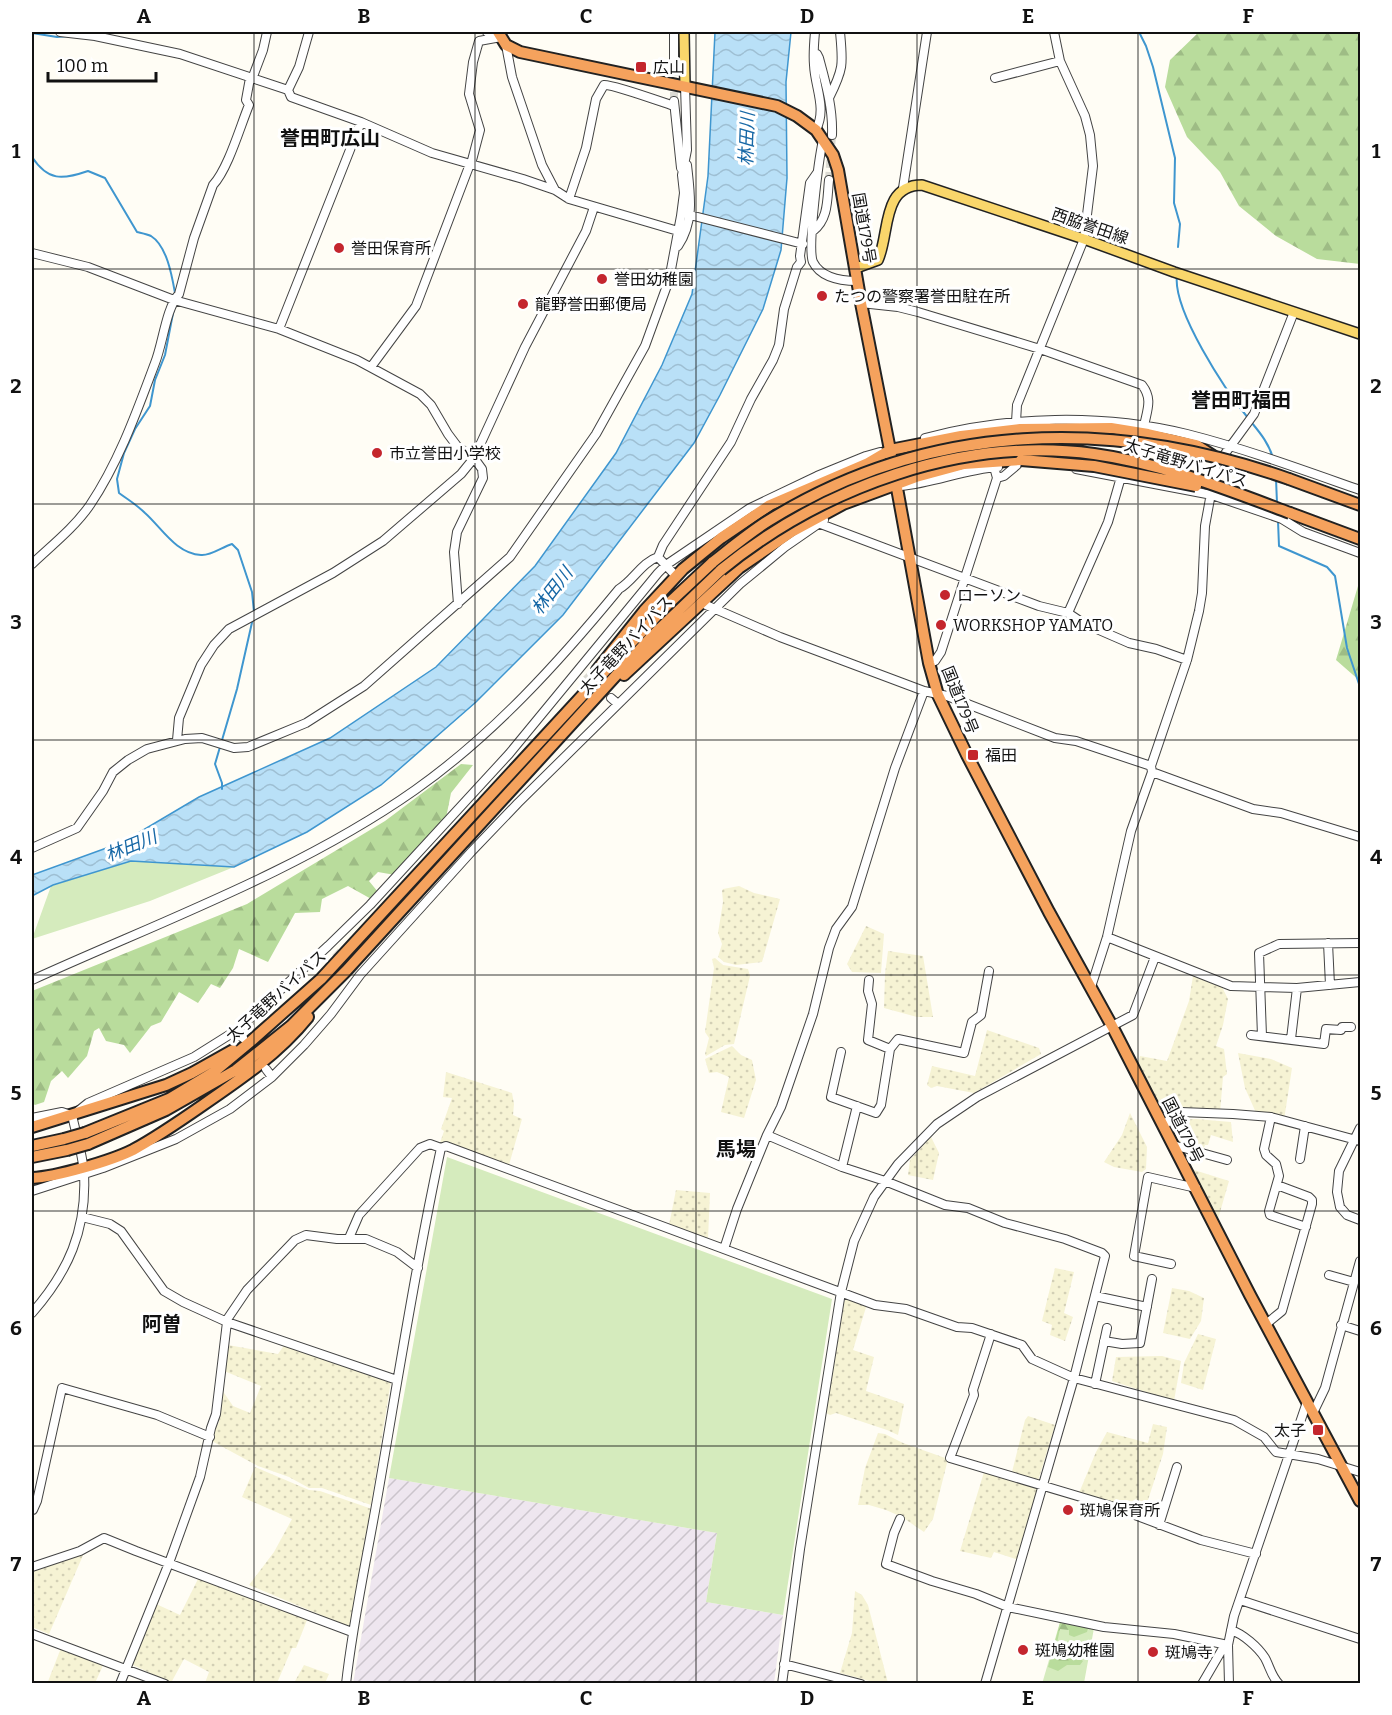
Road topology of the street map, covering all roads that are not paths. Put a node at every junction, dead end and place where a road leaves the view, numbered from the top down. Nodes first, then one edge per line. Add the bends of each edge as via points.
1 (60, 32) edge
2 (267, 32) edge
3 (309, 32) edge
4 (487, 32) edge
5 (674, 32) edge
6 (684, 32) edge
7 (815, 32) edge
8 (840, 32) edge
9 (927, 32) edge
10 (1054, 32) edge
11 (502, 38) edge
12 (814, 53) junction
13 (1060, 61) junction
14 (674, 68) tunnel mouth
15 (251, 78) junction
16 (995, 78) dead end
17 (685, 86) junction
18 (288, 90) junction
19 (830, 98) junction
20 (361, 123) junction
21 (816, 130) junction
22 (828, 138) junction
23 (686, 158) junction
24 (470, 164) junction
25 (817, 173) junction
26 (682, 175) junction
27 (829, 180) tunnel mouth
28 (903, 188) junction
29 (555, 190) junction
30 (569, 199) junction
31 (594, 207) junction
32 (693, 216) junction
33 (678, 231) junction
34 (813, 231) junction
35 (1084, 239) junction
36 (800, 243) junction
37 (675, 249) junction
38 (32, 253) edge
39 (856, 268) junction
40 (858, 281) junction
41 (174, 300) junction
42 (861, 303) junction
43 (1294, 312) junction
44 (279, 329) junction
45 (1360, 334) edge
46 (1040, 349) junction
47 (371, 367) junction
48 (1018, 426) junction
49 (1143, 426) junction
50 (1230, 446) junction
51 (896, 449) junction
52 (1213, 456) junction
53 (474, 458) junction
54 (1019, 463) junction
55 (994, 467) junction
56 (1120, 477) junction
57 (997, 478) junction
58 (895, 486) junction
59 (1360, 490) edge
60 (1212, 495) junction
61 (864, 496) junction
62 (1252, 499) junction
63 (1360, 505) edge
64 (818, 523) junction
65 (1360, 539) edge
66 (1360, 553) edge
67 (658, 557) junction
68 (910, 557) junction
69 (32, 564) edge
70 (666, 565) junction
71 (717, 566) junction
72 (674, 574) tunnel mouth
73 (964, 577) junction
74 (458, 604) junction
75 (706, 605) tunnel mouth
76 (714, 610) junction
77 (1068, 613) junction
78 (1187, 660) junction
79 (928, 663) junction
80 (608, 685) junction
81 (924, 691) junction
82 (938, 695) junction
83 (610, 698) dead end
84 (618, 704) junction
85 (542, 738) junction
86 (177, 741) junction
87 (1152, 769) junction
88 (1360, 837) edge
89 (32, 848) edge
90 (1107, 938) junction
91 (1360, 943) edge
92 (1328, 944) junction
93 (1155, 957) junction
94 (989, 971) dead end
95 (354, 973) junction
96 (32, 980) edge
97 (869, 980) dead end
98 (1360, 982) edge
99 (1330, 985) junction
100 (1091, 987) junction
101 (1260, 987) junction
102 (1297, 987) junction
103 (1112, 1026) junction
104 (1351, 1027) dead end
105 (237, 1030) junction
106 (1251, 1035) dead end
107 (1262, 1036) junction
108 (1292, 1039) junction
109 (246, 1040) junction
110 (890, 1049) junction
111 (841, 1052) dead end
112 (266, 1069) dead end
113 (272, 1077) junction
114 (857, 1106) junction
115 (72, 1115) junction
116 (32, 1118) edge
117 (1270, 1118) junction
118 (1305, 1126) junction
119 (32, 1127) edge
120 (1164, 1127) junction
121 (1360, 1128) edge
122 (767, 1135) junction
123 (86, 1138) junction
124 (1358, 1140) edge
125 (66, 1144) junction
126 (1173, 1145) junction
127 (32, 1146) edge
128 (441, 1148) junction
129 (32, 1157) edge
130 (1227, 1160) dead end
131 (1300, 1160) dead end
132 (842, 1167) junction
133 (83, 1170) junction
134 (32, 1178) edge
135 (885, 1181) junction
136 (1277, 1185) junction
137 (1196, 1188) junction
138 (32, 1191) edge
139 (82, 1217) junction
140 (1360, 1220) edge
141 (1306, 1227) junction
142 (349, 1238) junction
143 (723, 1249) junction
144 (1360, 1261) edge
145 (1171, 1264) dead end
146 (418, 1268) junction
147 (1359, 1271) edge
148 (1329, 1275) dead end
149 (1152, 1279) dead end
150 (1354, 1282) junction
151 (841, 1292) junction
152 (1095, 1296) junction
153 (1147, 1307) junction
154 (32, 1313) edge
155 (226, 1322) junction
156 (1266, 1323) junction
157 (1341, 1324) junction
158 (1107, 1328) dead end
159 (1360, 1331) edge
160 (991, 1334) junction
161 (1104, 1341) junction
162 (1074, 1378) junction
163 (397, 1380) junction
164 (1095, 1384) junction
165 (1307, 1402) junction
166 (1313, 1413) junction
167 (210, 1437) junction
168 (1290, 1455) junction
169 (1177, 1467) dead end
170 (1342, 1467) junction
171 (1360, 1472) edge
172 (1043, 1485) junction
173 (1360, 1502) edge
174 (32, 1510) edge
175 (900, 1519) dead end
176 (1159, 1525) junction
177 (1256, 1554) junction
178 (169, 1563) junction
179 (32, 1567) edge
180 (1240, 1600) junction
181 (1008, 1607) junction
182 (1231, 1630) junction
183 (352, 1632) junction
184 (32, 1634) edge
185 (1360, 1639) edge
186 (1228, 1646) junction
187 (784, 1664) junction
188 (126, 1667) junction
189 (120, 1683) edge
190 (165, 1683) edge
191 (346, 1683) edge
192 (782, 1683) edge
193 (861, 1683) edge
194 (985, 1683) edge
195 (1203, 1683) edge
196 (1229, 1683) edge
197 (1279, 1683) edge

1 - 15 street via 180,54
2 - 15 street
3 - 18 street
4 - 11 street
5 - 14 street
6 - 17 main road
7 - 12 street
8 - 19 street via 843,62
9 - 28 street
10 - 13 street
11 - 17 highway, 国道179号 via 520,52
11 - 24 street via 479,41 473,62 469,94 480,130
11 - 29 street via 542,165
12 - 19 street via 819,58
12 - 21 street via 822,107
13 - 16 street
13 - 35 street via 1090,135 1093,166
15 - 18 street
15 - 41 street via 246,100 249,105 213,185
17 - 21 highway, 国道179号 via 771,104
17 - 23 street
18 - 20 street via 291,97
19 - 22 street via 832,119
20 - 24 street via 432,153
20 - 44 street
21 - 22 highway, 国道179号
22 - 25 street
22 - 39 highway, 国道179号 via 838,170
23 - 26 street
23 - 32 street
24 - 29 street
24 - 47 street via 416,306
25 - 34 street
25 - 36 street via 810,183
26 - 30 street via 674,103 604,85 596,99 586,148
26 - 33 street via 684,193
27 - 34 street via 825,215
28 - 35 main road, 西脇誉田線 via 922,185
28 - 39 main road via 891,206 878,260
29 - 30 street
30 - 31 street
31 - 33 street
31 - 53 street via 586,231 525,347
32 - 36 street
32 - 37 street
33 - 37 street
34 - 40 street via 813,263 832,277
35 - 43 main road, 西脇誉田線
35 - 46 street
36 - 67 street via 801,262 784,309 773,360 731,442
37 - 74 street via 669,280 645,346 596,434 510,556
38 - 41 street via 88,267
39 - 40 highway, 国道179号
40 - 42 highway, 国道179号
41 - 44 street
41 - 69 street via 156,362 105,481 72,526
42 - 46 street via 918,312
42 - 51 highway, 国道179号
43 - 45 main road, 西脇誉田線
43 - 50 street via 1254,414
44 - 47 street
46 - 48 street via 1017,405
46 - 49 street via 1142,385 1150,399
47 - 53 street via 420,394 453,440
48 - 49 street via 1076,420
48 - 51 highway
48 - 52 highway via 1111,428 1196,445
49 - 50 street
50 - 59 street
50 - 60 street via 1216,466
51 - 58 highway, 国道179号
51 - 70 street via 866,456 750,508
51 - 85 highway via 770,505 683,569 644,611
52 - 63 highway, 太子竜野バイパス, bridge
52 - 71 highway, 太子竜野バイパス, bridge via 1133,442 1071,437 1021,438 955,449 864,474 824,492 767,522
53 - 74 street via 483,478 457,532 454,552
53 - 86 street via 383,541 333,573 229,628 201,665 179,718
54 - 55 street
54 - 56 street
54 - 57 street
54 - 58 highway via 964,464
54 - 62 highway, bridge via 1058,461 1094,466
55 - 57 street
55 - 58 street
56 - 60 street
56 - 77 street via 1108,522
57 - 73 street
58 - 61 highway
58 - 68 highway, 国道179号
60 - 66 street via 1282,519 1303,532
60 - 78 street via 1205,526 1202,593
61 - 64 street
61 - 80 highway via 793,531 740,568 630,671
62 - 65 highway, 太子竜野バイパス, bridge
62 - 71 highway, 太子竜野バイパス, bridge via 1159,468 1094,454 997,453 900,473 836,498
64 - 68 street
64 - 76 street via 740,584
67 - 70 street
67 - 96 street via 619,589 496,722 391,806 334,841
68 - 73 street
68 - 79 highway, 国道179号
70 - 72 street
70 - 105 street via 583,671 447,828 331,949
71 - 80 highway, 太子竜野バイパス
71 - 85 highway, 太子竜野バイパス via 668,604
73 - 77 street
73 - 79 street via 941,652
74 - 86 street via 364,686 306,723 248,747 234,748 202,738
75 - 76 street
76 - 81 street
76 - 84 street
77 - 78 street via 1129,643
78 - 87 street
79 - 82 highway, 国道179号
80 - 95 highway, 太子竜野バイパス
81 - 82 street
81 - 122 street via 895,768 852,907 829,948 813,1014 781,1107
82 - 87 street
82 - 100 highway, 国道179号
83 - 84 street
84 - 95 street via 470,848
85 - 109 highway, 太子竜野バイパス via 321,979
86 - 89 street via 147,749 128,760 113,772 77,828
87 - 88 street via 1253,809 1281,813
87 - 90 street via 1131,831
90 - 93 street
90 - 100 street
91 - 92 street
92 - 99 street
92 - 101 street via 1279,944 1259,953
93 - 101 street via 1231,986
93 - 103 street via 1133,1015
94 - 110 street via 981,1015 972,1022 964,1053 898,1040
95 - 113 street via 304,1045
95 - 123 highway, 太子竜野バイパス via 236,1070 166,1110
95 - 133 highway via 248,1074 131,1150
97 - 110 street via 872,1004 868,1041
98 - 99 street
99 - 102 street
100 - 103 highway, 国道179号
101 - 102 street
101 - 107 street
102 - 108 street
103 - 120 highway, 国道179号
103 - 135 street via 969,1102 916,1143
104 - 108 street via 1326,1029 1324,1044
105 - 109 street
105 - 115 street via 194,1057 88,1103
106 - 107 street
107 - 108 street
109 - 115 highway via 166,1085
109 - 123 highway, 太子竜野バイパス via 214,1072 169,1099
110 - 114 street via 881,1105 876,1113
111 - 114 street via 831,1097
112 - 113 street
113 - 133 street via 230,1109 186,1134 144,1153
114 - 132 street
115 - 116 street via 63,1112
115 - 119 highway
115 - 133 street
117 - 118 street
117 - 120 street via 1181,1112
117 - 136 street via 1264,1149 1278,1167
118 - 124 street
118 - 131 street
120 - 126 highway, 国道179号
121 - 124 street
122 - 132 street
122 - 143 street
123 - 125 highway, 太子竜野バイパス, bridge
124 - 140 street via 1339,1171 1337,1192 1340,1207
125 - 127 highway, 太子竜野バイパス
125 - 129 highway, 太子竜野バイパス
126 - 130 street
126 - 137 highway, 国道179号
128 - 142 street via 430,1144 420,1148 359,1215
128 - 143 street via 446,1146
128 - 146 street
132 - 135 street
133 - 134 highway
133 - 138 street
133 - 139 street
135 - 151 street via 854,1241
135 - 152 street via 945,1205 963,1206 1102,1253 1105,1256
136 - 141 street via 1312,1200
136 - 141 street via 1270,1215
137 - 145 street via 1148,1177 1134,1256
137 - 156 highway, 国道179号
139 - 154 street via 62,1273
139 - 155 street via 121,1231 164,1291
141 - 156 street via 1282,1311
142 - 146 street via 380,1244
142 - 155 street via 306,1234 295,1240 247,1290
143 - 151 street
144 - 147 street
146 - 163 street
147 - 150 street
148 - 150 street
149 - 153 street
150 - 157 street
151 - 160 street via 875,1305 906,1309
151 - 187 street
152 - 153 street
152 - 162 street
153 - 161 street via 1140,1342
155 - 163 street
155 - 167 street
156 - 165 highway, 国道179号
157 - 159 street
157 - 166 street via 1325,1388
158 - 161 street
160 - 162 street via 1022,1345 1032,1359
160 - 172 street via 974,1395 950,1458
161 - 164 street
162 - 164 street
162 - 172 street
163 - 183 street
164 - 168 street via 1234,1420 1264,1437 1276,1452
165 - 166 highway, 国道179号
165 - 168 street
166 - 170 highway, 国道179号
167 - 174 street via 157,1415 62,1388
167 - 178 street
168 - 170 street
168 - 177 street
169 - 176 street
170 - 171 street
170 - 173 highway, 国道179号
172 - 176 street
172 - 181 street
175 - 181 street via 886,1564
176 - 177 street
177 - 180 street
178 - 179 street via 104,1538 80,1551
178 - 183 street
178 - 188 street
180 - 182 street
180 - 185 street
181 - 186 street
181 - 194 street
182 - 186 street
182 - 197 street via 1239,1632 1259,1651
183 - 191 street
184 - 188 street
186 - 195 street via 1223,1648
186 - 196 street
187 - 192 street
187 - 193 street
188 - 189 street
188 - 190 street

